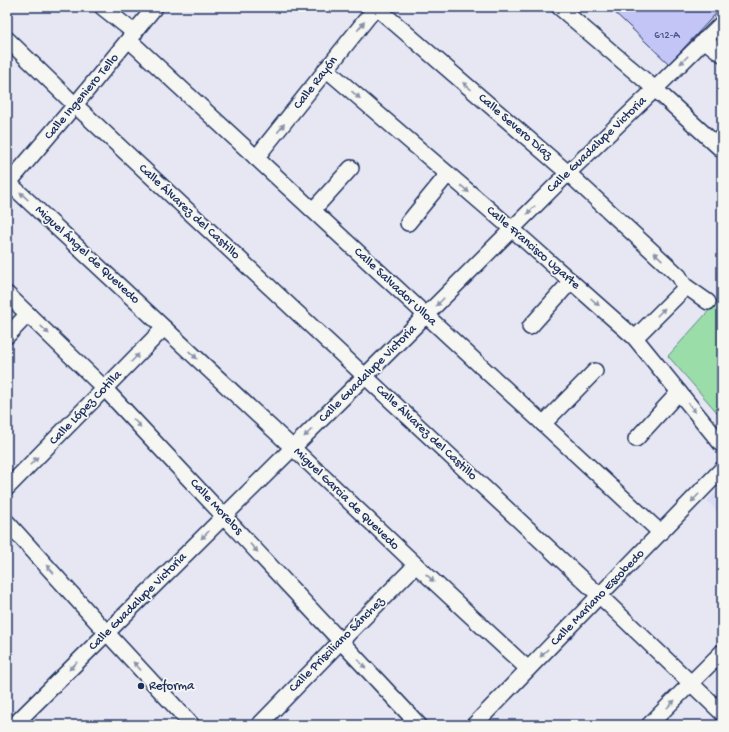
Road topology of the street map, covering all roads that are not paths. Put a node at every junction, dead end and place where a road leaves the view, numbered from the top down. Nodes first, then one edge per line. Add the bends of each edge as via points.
1 (102, 7) edge
2 (155, 7) edge
3 (376, 7) edge
4 (559, 7) edge
5 (722, 23) edge
6 (132, 36) junction
7 (7, 39) edge
8 (704, 40) junction
9 (722, 54) edge
10 (326, 70) junction
11 (655, 89) junction
12 (75, 105) junction
13 (722, 150) edge
14 (256, 158) junction
15 (351, 168) dead end
16 (568, 173) junction
17 (448, 174) junction
18 (8, 184) edge
19 (313, 210) junction
20 (408, 223) dead end
21 (512, 229) junction
22 (571, 281) junction
23 (684, 285) junction
24 (7, 294) edge
25 (708, 302) dead end
26 (28, 314) junction
27 (426, 315) junction
28 (530, 326) dead end
29 (164, 328) junction
30 (7, 336) edge
31 (635, 338) junction
32 (595, 371) dead end
33 (365, 376) junction
34 (105, 389) junction
35 (679, 392) junction
36 (543, 424) junction
37 (636, 439) dead end
38 (722, 445) edge
39 (293, 448) junction
40 (722, 469) edge
41 (7, 488) edge
42 (224, 516) junction
43 (7, 522) edge
44 (661, 533) junction
45 (416, 565) junction
46 (600, 596) junction
47 (106, 633) junction
48 (341, 641) junction
49 (722, 652) edge
50 (528, 669) junction
51 (692, 683) junction
52 (722, 713) edge
53 (14, 725) edge
54 (192, 725) edge
55 (259, 725) edge
56 (419, 725) edge
57 (474, 725) edge
58 (650, 725) edge

1 - 6 street, Calle Salvador Ulloa
2 - 6 street, Calle Ingeniero Tello
10 -> 3 street, Calle Rayón
16 -> 3 street, Calle Severo Díaz
4 - 11 street
5 - 8 street, Calle Guadalupe Victoria
6 - 12 street, Calle Ingeniero Tello
6 - 14 street, Calle Salvador Ulloa
7 - 12 street, Calle Álvarez del Castillo
8 - 9 street
8 -> 11 street, Calle Guadalupe Victoria
14 -> 10 street, Calle Rayón
10 -> 17 street, Calle Francisco Ugarte
11 - 13 street
11 - 16 street, Calle Guadalupe Victoria
12 - 18 street, Calle Ingeniero Tello
12 - 33 street, Calle Álvarez del Castillo
14 - 19 street, Calle Salvador Ulloa
15 - 19 street
16 -> 21 street, Calle Guadalupe Victoria
23 -> 16 street, Calle Severo Díaz via 679,276
17 - 20 street
17 -> 21 street, Calle Francisco Ugarte
29 -> 18 street, Miguel Ángel de Quevedo
19 - 27 street, Calle Salvador Ulloa
21 - 22 street, Calle Francisco Ugarte
21 -> 27 street, Calle Guadalupe Victoria
22 - 28 street
22 -> 31 street, Calle Francisco Ugarte
23 - 25 street, Calle Severo Díaz
31 -> 23 street via 682,291
24 - 26 street, Calle Morelos
26 - 30 street
26 -> 34 street, Calle Morelos
27 - 33 street, Calle Guadalupe Victoria
27 - 36 street, Calle Salvador Ulloa
34 -> 29 street, Calle López Cotilla
29 -> 39 street, Miguel Garcia de Quevedo
31 - 35 street, Calle Francisco Ugarte
32 - 36 street
33 -> 39 street, Calle Guadalupe Victoria
33 - 46 street, Calle Álvarez del Castillo
41 -> 34 street, Calle López Cotilla
34 -> 42 street, Calle Morelos
35 - 37 street
35 -> 38 street, Calle Francisco Ugarte
36 - 44 street, Calle Salvador Ulloa
39 - 42 street, Calle Guadalupe Victoria
39 - 45 street, Miguel Garcia de Quevedo
40 -> 44 street, Calle Mariano Escobedo
42 -> 47 street, Calle Guadalupe Victoria
42 -> 48 street, Calle Morelos
47 -> 43 street
44 - 46 street, Calle Mariano Escobedo
45 - 48 street, Calle Prisciliano Sánchez
45 -> 50 street, Miguel Garcia de Quevedo
46 -> 50 street, Calle Mariano Escobedo
46 - 51 street, Calle Álvarez del Castillo
47 -> 53 street, Calle Guadalupe Victoria
54 -> 47 street
48 - 55 street, Calle Prisciliano Sánchez
48 -> 56 street, Calle Morelos
49 - 51 street
50 - 57 street, Calle Mariano Escobedo
51 - 52 street, Calle Álvarez del Castillo
58 -> 51 street

